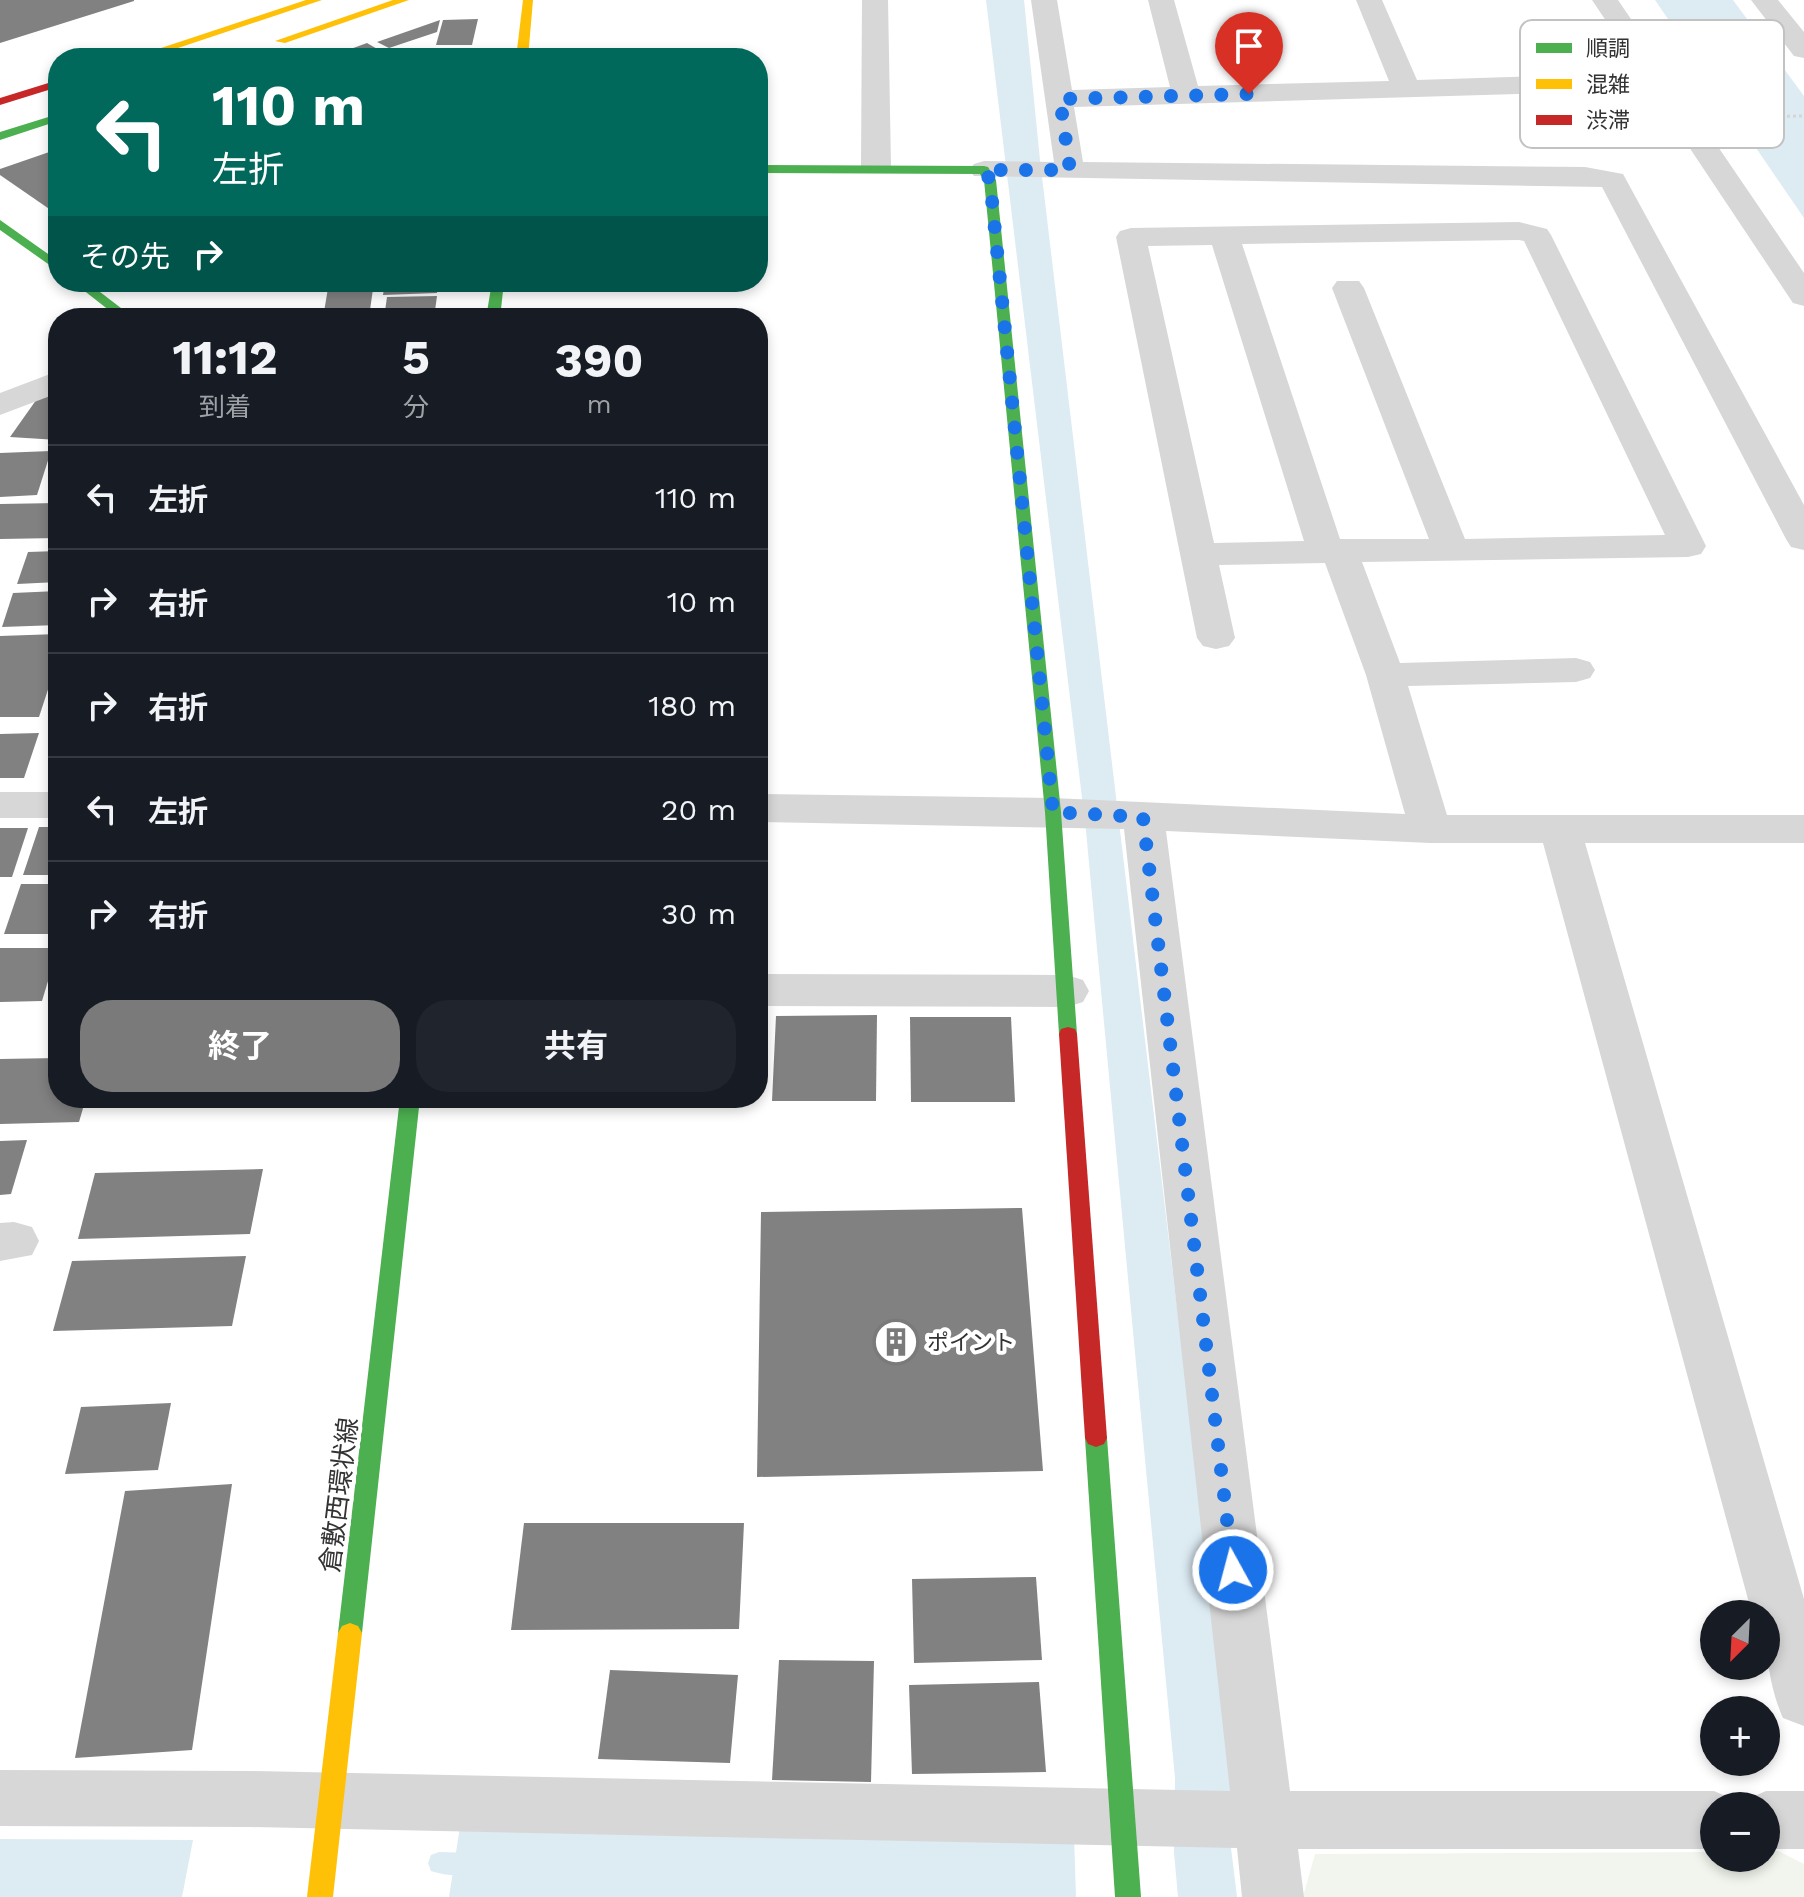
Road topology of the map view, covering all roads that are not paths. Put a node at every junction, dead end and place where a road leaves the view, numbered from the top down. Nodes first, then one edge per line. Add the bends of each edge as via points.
1 (317, 0) edge
2 (404, 0) edge
3 (528, 0) edge
4 (875, 0) edge
5 (1044, 0) edge
6 (1161, 0) edge
7 (1369, 0) edge
8 (1605, 0) edge
9 (1764, 0) edge
10 (1619, 20) edge
11 (1780, 20) edge
12 (1784, 25) edge
13 (168, 48) edge
14 (261, 48) dead end
15 (523, 48) edge
16 (1804, 50) edge
17 (48, 86) edge
18 (1520, 86) edge
19 (1407, 90) junction
20 (1186, 95) junction
21 (1060, 99) junction
22 (0, 102) edge
23 (48, 120) edge
24 (0, 136) edge
25 (1706, 148) edge
26 (876, 167) junction
27 (768, 169) edge
28 (1061, 169) junction
29 (991, 170) junction
30 (0, 224) edge
31 (1224, 236) junction
32 (48, 260) edge
33 (1348, 288) dead end
34 (92, 292) edge
35 (1804, 296) edge
36 (114, 308) edge
37 (48, 385) edge
38 (0, 406) edge
39 (1804, 539) edge
40 (1451, 548) junction
41 (1332, 550) junction
42 (1196, 554) junction
43 (1216, 638) dead end
44 (1576, 670) dead end
45 (1385, 675) junction
46 (48, 802) edge
47 (0, 805) edge
48 (768, 808) edge
49 (1061, 812) junction
50 (1137, 817) junction
51 (1430, 829) junction
52 (1804, 829) edge
53 (1560, 830) junction
54 (768, 990) edge
55 (1067, 991) junction
56 (409, 1108) edge
57 (1804, 1699) edge
58 (0, 1798) edge
59 (330, 1803) junction
60 (1136, 1818) junction
61 (1251, 1820) junction
62 (1700, 1820) edge
63 (1780, 1820) edge
64 (1804, 1820) edge
65 (320, 1897) edge
66 (1128, 1897) edge
67 (1273, 1897) edge

1 - 13 street
2 - 14 street
3 - 15 street
4 - 26 street
5 - 21 street
6 - 20 street
7 - 19 street
8 - 10 street
9 - 11 street
12 - 16 street
17 - 22 street
18 - 19 street
19 - 20 street
20 - 21 street
21 - 28 street
23 - 24 street
25 - 35 street
26 - 27 street
26 - 29 street
28 - 29 street
28 - 39 street via 1613,180
29 - 49 street
30 - 32 street
31 - 40 street via 1519,231 1536,235 1688,546
31 - 41 street
31 - 42 street via 1131,237
33 - 40 street
34 - 36 street
37 - 38 street
40 - 41 street
41 - 42 street
41 - 45 street
42 - 43 street
44 - 45 street
45 - 51 street
46 - 47 street
48 - 49 street
49 - 50 street
49 - 55 street
50 - 51 street
50 - 61 street
51 - 53 street
52 - 53 street
53 - 57 street
54 - 55 street
55 - 60 street
56 - 59 street, 倉敷西環状線
58 - 59 street
59 - 60 street
59 - 65 street, 倉敷西環状線
60 - 61 street
60 - 66 street
61 - 62 street
61 - 67 street
63 - 64 street

